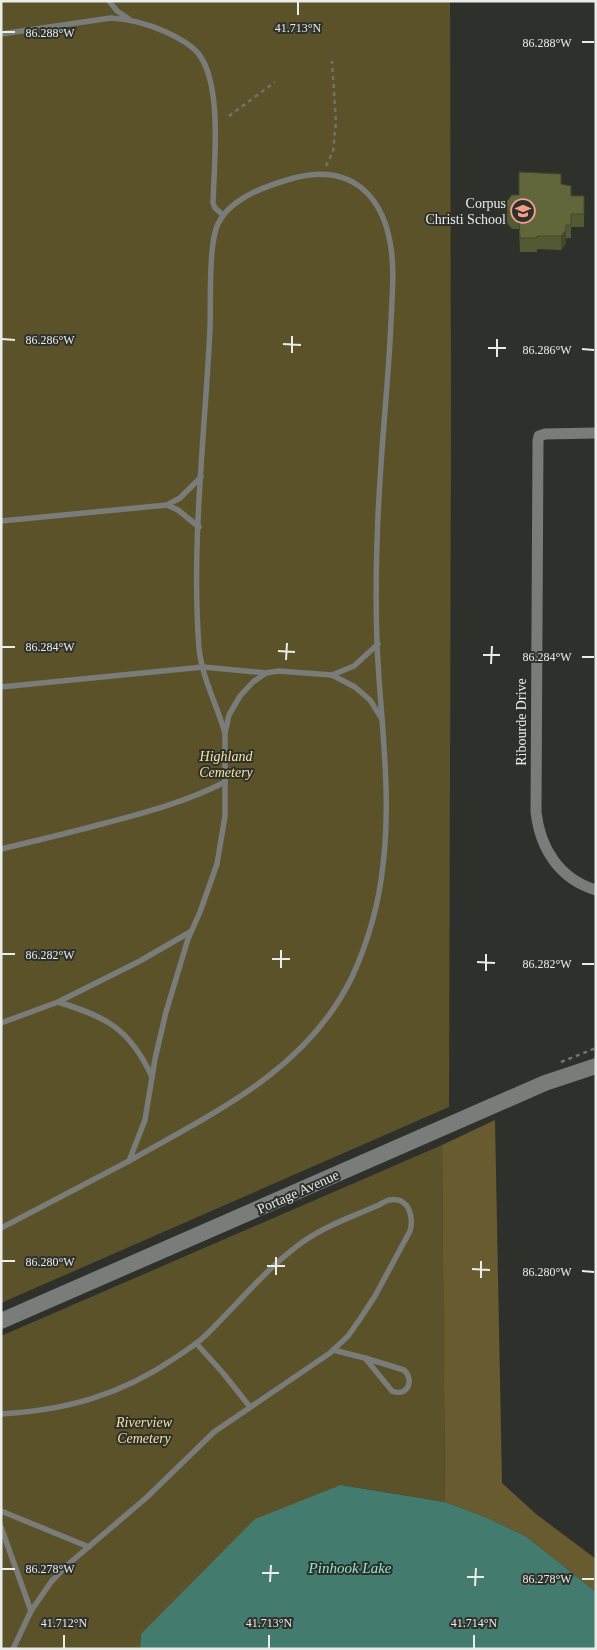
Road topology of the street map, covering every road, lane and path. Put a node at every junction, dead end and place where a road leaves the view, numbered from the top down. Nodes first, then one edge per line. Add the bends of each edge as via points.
1 (109, 1) edge
2 (129, 19) junction
3 (1, 34) edge
4 (332, 62) dead end
5 (275, 82) dead end
6 (229, 116) dead end
7 (322, 174) junction
8 (223, 215) junction
9 (596, 433) edge
10 (201, 477) junction
11 (168, 505) junction
12 (1, 520) edge
13 (199, 526) junction
14 (378, 644) junction
15 (203, 667) junction
16 (266, 673) junction
17 (332, 675) junction
18 (1, 687) edge
19 (382, 719) junction
20 (225, 733) junction
21 (225, 782) junction
22 (1, 849) edge
23 (596, 890) edge
24 (191, 931) junction
25 (58, 1002) junction
26 (1, 1023) edge
27 (596, 1066) edge
28 (152, 1077) junction
29 (129, 1161) junction
30 (1, 1228) edge
31 (1, 1321) edge
32 (196, 1344) junction
33 (333, 1350) junction
34 (365, 1358) junction
35 (250, 1407) junction
36 (1, 1414) edge
37 (1, 1511) edge
38 (1, 1527) edge
39 (89, 1547) junction
40 (31, 1611) junction
41 (13, 1649) edge

1 - 2 lane
2 - 3 lane via 111,18
2 - 8 lane via 176,37 197,52 204,62 214,102 213,203
4 - 7 path via 336,122 333,152
5 - 6 path
7 - 8 lane via 298,177 265,188 232,206
7 - 14 lane via 346,178 368,194 379,209 391,246 391,317 379,506
8 - 10 lane via 213,240
9 - 23 street, Ribourde Drive via 540,436 536,583 538,827 548,854 563,871 575,881
10 - 11 lane
10 - 13 lane
11 - 12 lane
11 - 13 lane
13 - 15 lane via 199,653
14 - 17 lane via 354,666
14 - 19 lane
15 - 16 lane
15 - 18 lane
15 - 20 lane
16 - 17 lane
16 - 20 lane via 240,696 229,715
17 - 19 lane via 355,687 370,700
19 - 29 lane via 387,797 383,868 368,935 338,1002 318,1030 266,1079 241,1098
20 - 21 lane
21 - 22 lane via 144,814
21 - 24 lane via 225,816 217,864
24 - 25 lane
24 - 28 lane via 166,1012
25 - 26 lane
25 - 28 lane via 114,1025 144,1060
27 - 31 main road, Portage Avenue via 545,1083
28 - 29 lane via 145,1120
29 - 30 lane
32 - 33 lane via 304,1241 389,1200 402,1203 412,1215 410,1231 365,1311 348,1336
32 - 35 lane
32 - 36 lane via 149,1375 106,1395 52,1409
33 - 34 lane
33 - 35 lane
34 - 34 lane via 404,1370 410,1379 406,1390 392,1391
35 - 39 lane via 214,1432 146,1498
37 - 39 lane
38 - 40 lane
39 - 40 lane via 51,1582
40 - 41 lane

